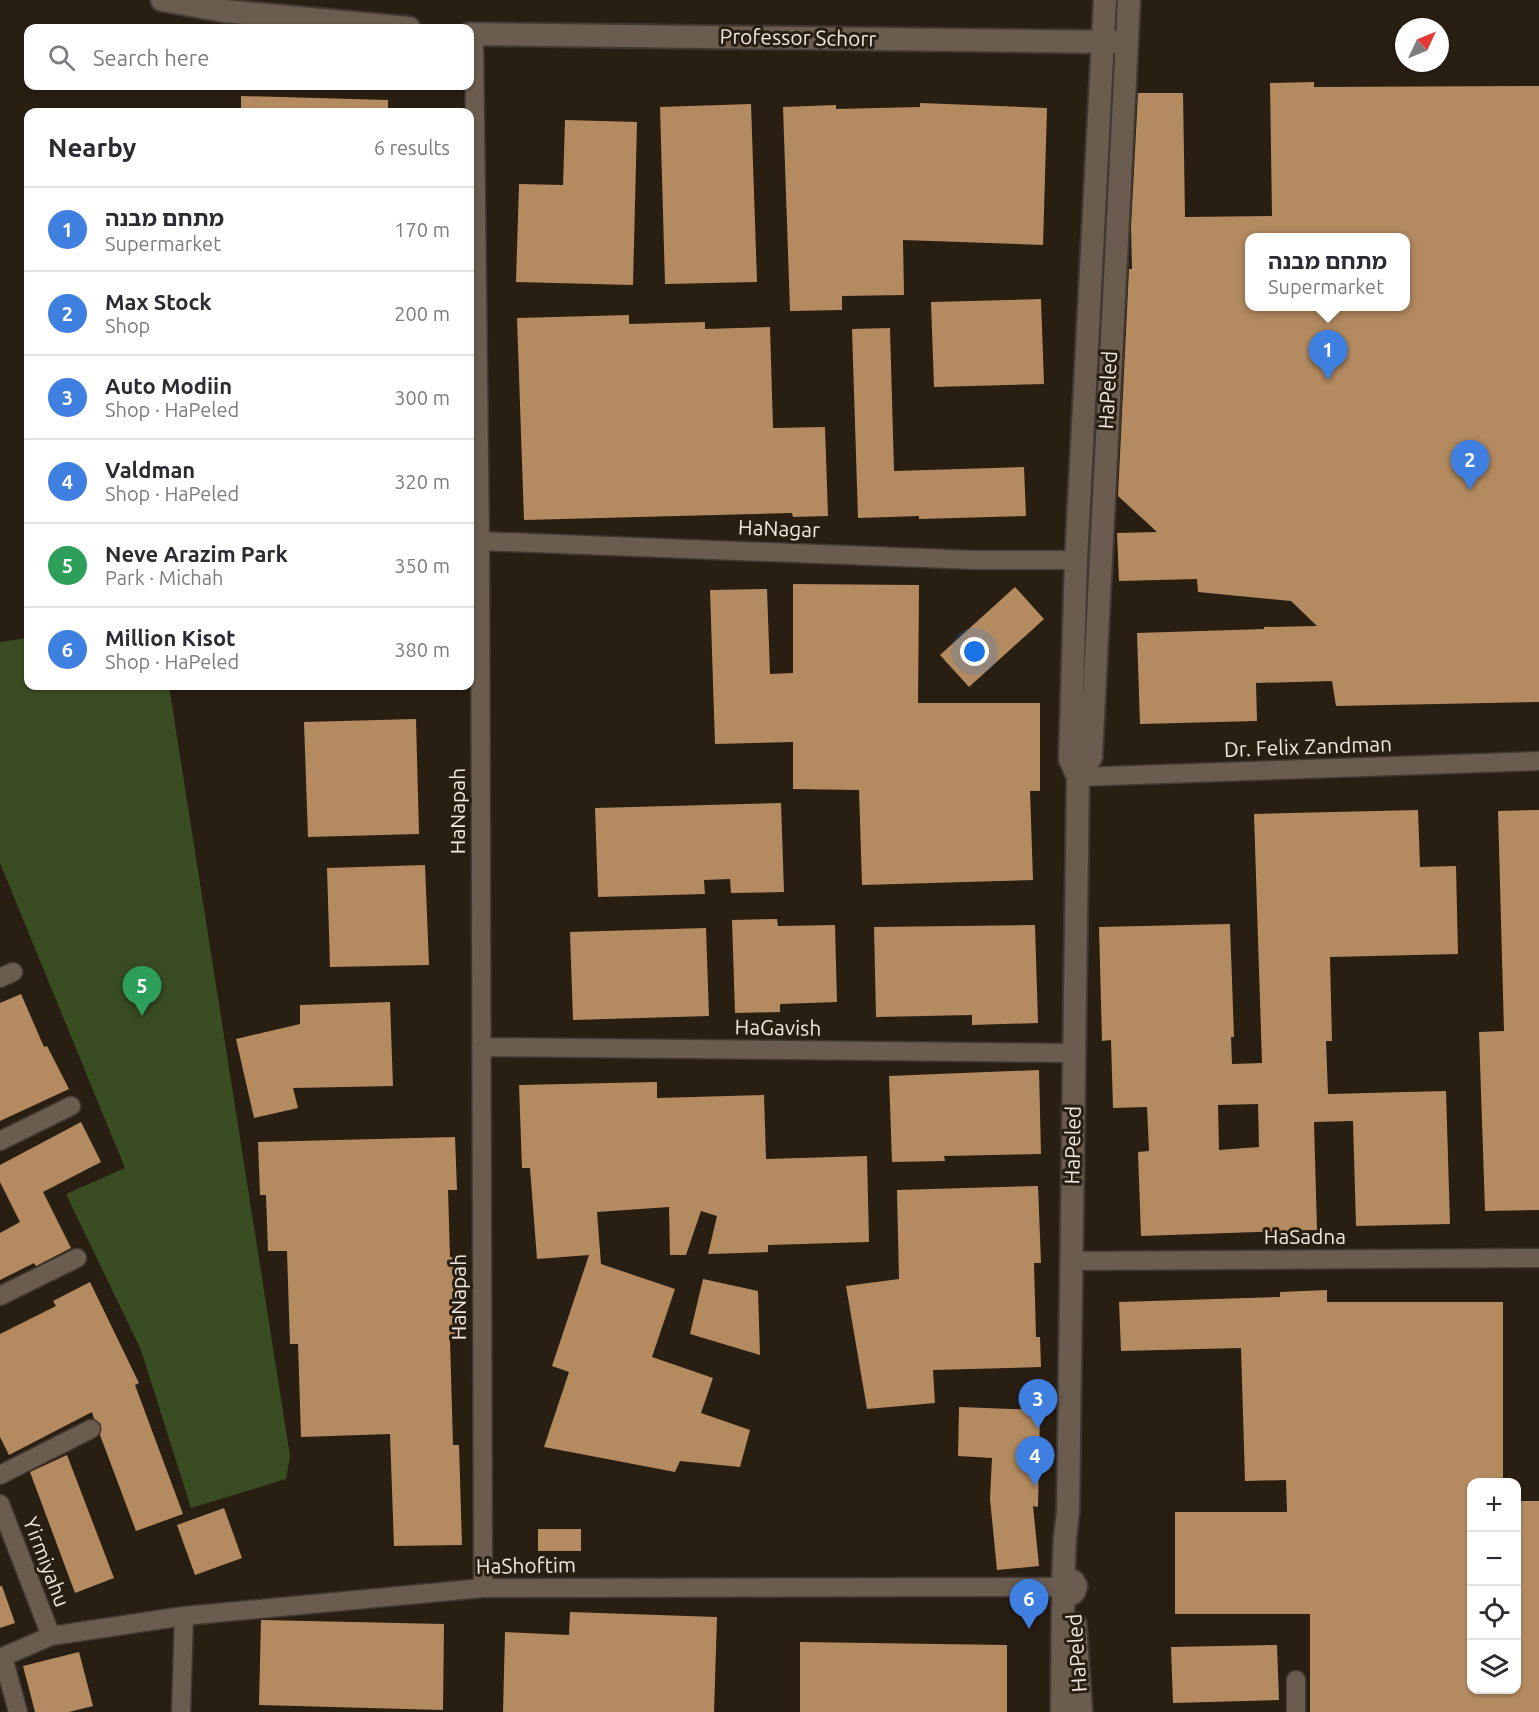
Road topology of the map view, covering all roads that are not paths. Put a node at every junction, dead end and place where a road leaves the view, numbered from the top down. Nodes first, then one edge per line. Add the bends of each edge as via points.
1 (167, 0) edge
2 (1105, 0) edge
3 (1129, 0) edge
4 (365, 24) edge
5 (474, 34) edge
6 (1102, 42) junction
7 (1126, 43) junction
8 (473, 90) edge
9 (473, 108) edge
10 (474, 161) edge
11 (480, 541) junction
12 (1076, 560) junction
13 (1539, 761) edge
14 (1078, 777) junction
15 (481, 1047) junction
16 (1074, 1053) junction
17 (71, 1106) dead end
18 (0, 1142) edge
19 (77, 1258) dead end
20 (1539, 1258) edge
21 (1071, 1261) junction
22 (0, 1296) edge
23 (92, 1429) dead end
24 (0, 1475) edge
25 (0, 1504) edge
26 (1066, 1587) junction
27 (483, 1588) junction
28 (184, 1616) junction
29 (51, 1636) junction
30 (2, 1658) edge
31 (1296, 1680) dead end
32 (18, 1712) edge
33 (181, 1712) edge
34 (1062, 1712) edge
35 (1081, 1712) edge
36 (1296, 1712) edge

1 - 4 street via 224,11
2 - 6 street, HaPeled
3 - 7 street, HaPeled
5 - 6 street, Professor Schorr
6 - 7 street, Professor Schorr
6 - 12 street, HaPeled
7 - 14 street, HaPeled via 1091,758
8 - 9 street, HaNapah
10 - 11 street, HaNapah
11 - 12 street, HaNagar via 975,560
11 - 15 street, HaNapah
12 - 14 street, HaPeled via 1070,759
13 - 14 street, Dr. Felix Zandman
14 - 16 street, HaPeled
15 - 16 street, HaGavish
15 - 27 street, HaNapah
16 - 21 street, HaPeled
17 - 18 street
19 - 22 street
20 - 21 street, HaSadna
21 - 26 street, HaPeled
23 - 24 street
25 - 29 street, Yirmiyahu
26 - 27 street, HaShoftim
26 - 34 street, HaPeled
26 - 35 street, HaPeled
27 - 28 street, HaShoftim
28 - 29 street, HaShoftim
28 - 33 street
29 - 30 street, HaShoftim
30 - 32 street
31 - 36 street

